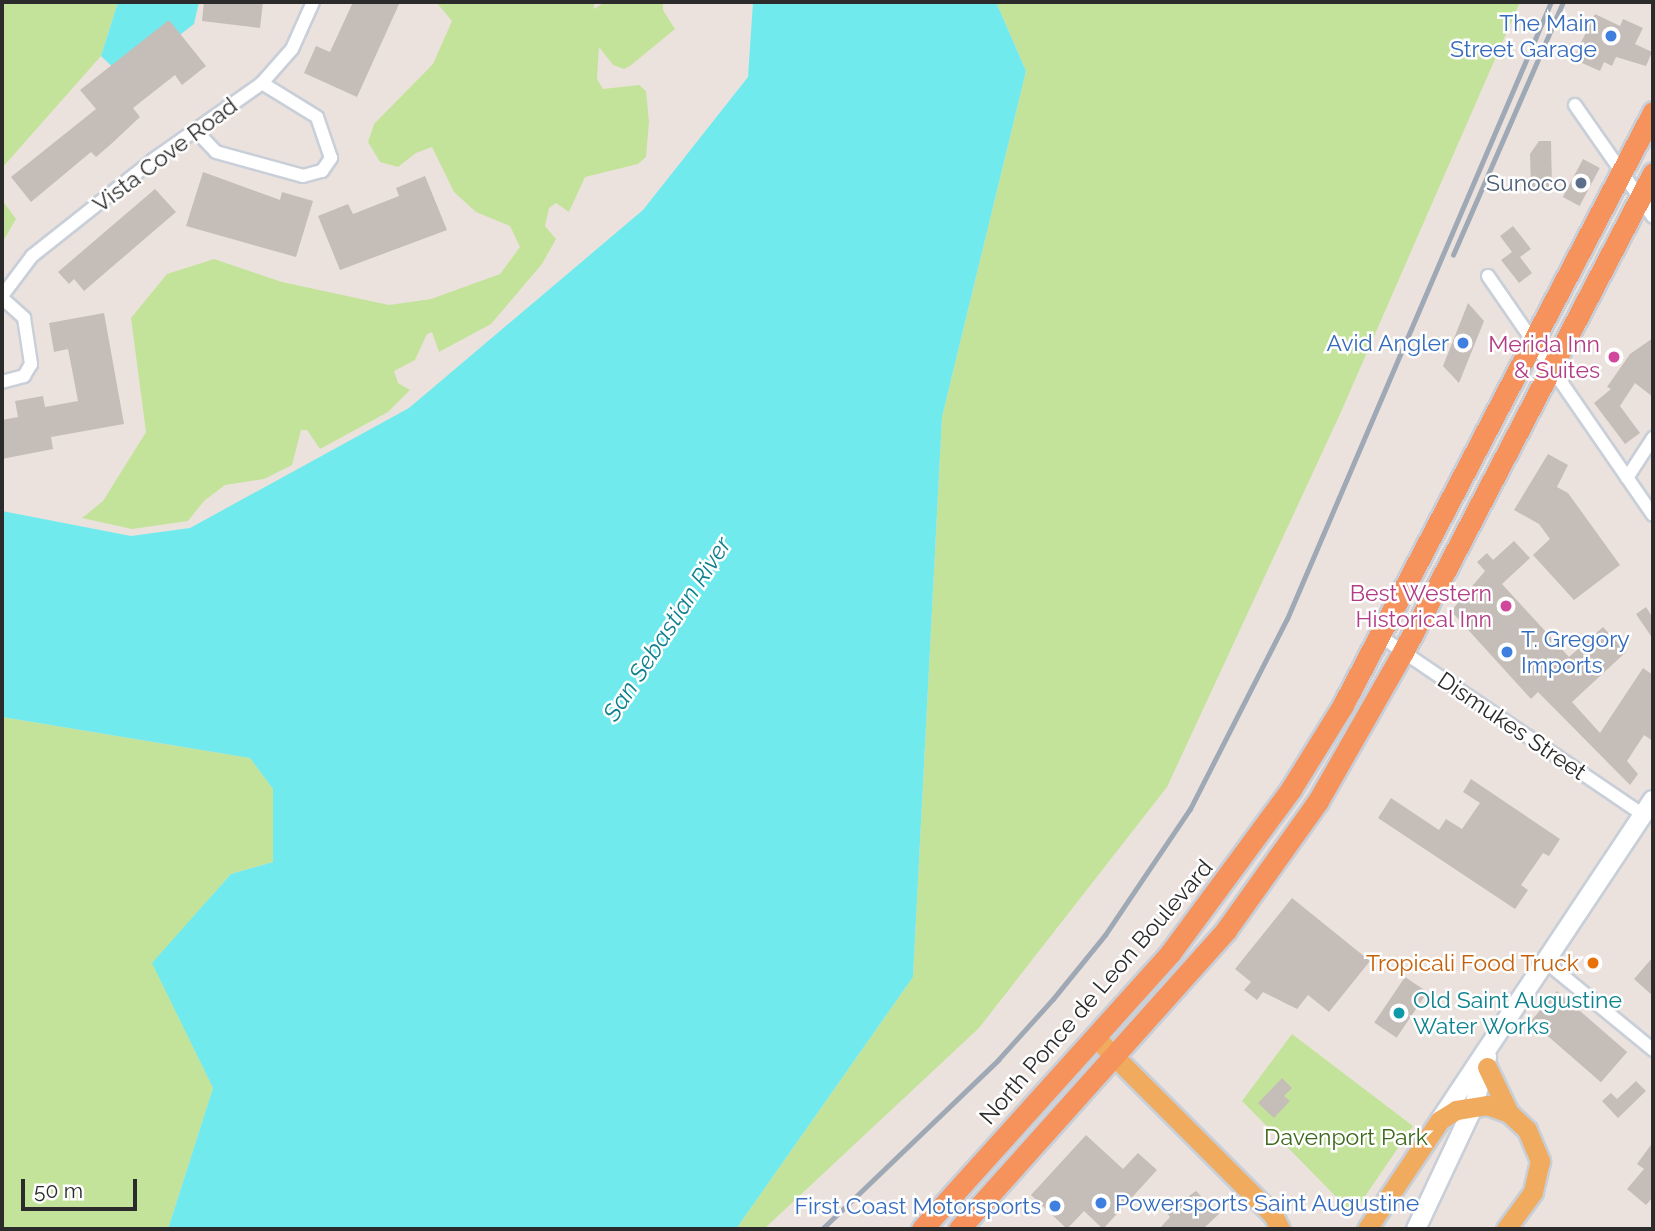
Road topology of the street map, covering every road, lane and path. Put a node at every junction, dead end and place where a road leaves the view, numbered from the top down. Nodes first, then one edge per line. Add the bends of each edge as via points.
1 (313, 2) edge
2 (262, 83) junction
3 (1575, 105) dead end
4 (1653, 112) edge
5 (195, 130) junction
6 (1622, 172) junction
7 (1653, 173) edge
8 (1640, 198) junction
9 (1653, 217) edge
10 (1488, 276) dead end
11 (2, 297) edge
12 (1534, 339) junction
13 (1552, 367) junction
14 (2, 382) edge
15 (1653, 438) edge
16 (1627, 478) junction
17 (1653, 515) edge
18 (1380, 636) junction
19 (1403, 652) junction
20 (1648, 808) edge
21 (1546, 962) junction
22 (1096, 1038) junction
23 (1653, 1050) edge
24 (1116, 1057) junction
25 (1487, 1058) junction
26 (1474, 1106) junction
27 (1509, 1113) junction
28 (1440, 1120) junction
29 (1276, 1222) edge
30 (1368, 1228) edge
31 (922, 1229) edge
32 (958, 1229) edge
33 (1298, 1229) edge
34 (1416, 1229) edge
35 (1506, 1229) edge

1 - 2 street, Vista Cove Road via 292,49
2 - 5 street, Vista Cove Road
2 - 5 street via 317,117 331,158 322,171 303,176 216,152
3 - 6 street
4 - 6 highway, North Ponce de Leon Boulevard
5 - 11 street, Vista Cove Road via 32,256
6 - 8 street
6 - 12 highway, North Ponce de Leon Boulevard
7 - 8 highway
8 - 9 street
8 - 13 highway
10 - 12 street
11 - 14 street via 24,318 31,364 24,376
12 - 13 street
12 - 18 highway, North Ponce de Leon Boulevard
13 - 16 street
13 - 19 highway
15 - 16 street
16 - 17 street
18 - 19 street, Dismukes Street
18 - 22 highway, North Ponce de Leon Boulevard via 1337,716 1268,825 1199,918
19 - 20 street, Dismukes Street
19 - 24 highway via 1288,846 1226,930
20 - 21 main road
21 - 23 street
21 - 25 main road
22 - 24 main road
22 - 31 highway, North Ponce de Leon Boulevard
24 - 29 main road
24 - 32 highway
25 - 26 main road
25 - 27 main road
25 - 28 main road
26 - 27 main road via 1487,1105
26 - 28 main road
26 - 34 main road
27 - 35 main road via 1527,1130 1540,1161 1533,1192
28 - 30 main road
29 - 33 main road

